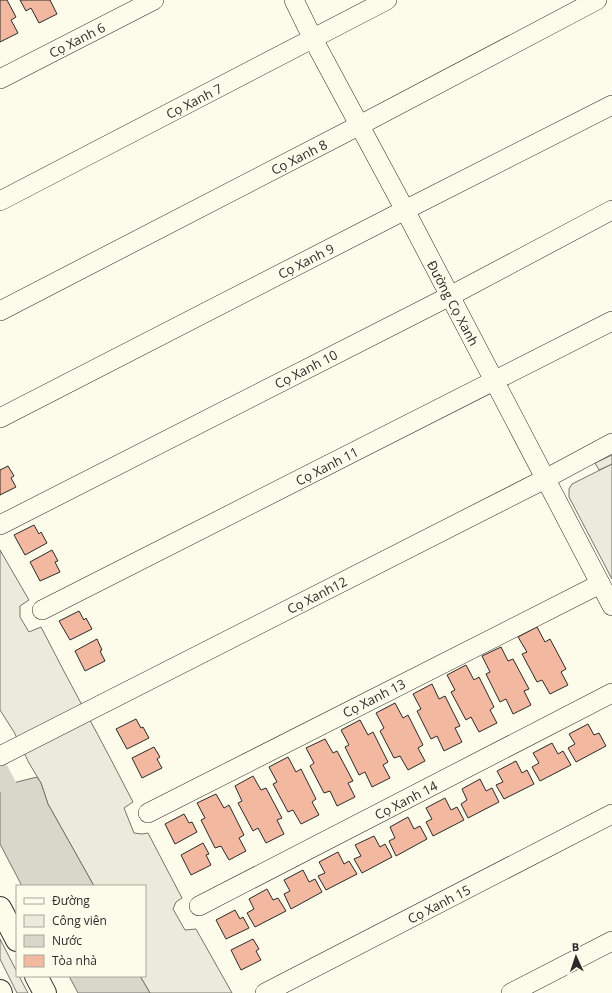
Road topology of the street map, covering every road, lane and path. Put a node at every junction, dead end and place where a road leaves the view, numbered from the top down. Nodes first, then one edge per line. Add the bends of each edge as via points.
1 (154, 0) edge
2 (294, 0) edge
3 (387, 0) edge
4 (597, 0) edge
5 (313, 39) junction
6 (0, 79) edge
7 (612, 105) edge
8 (360, 125) junction
9 (0, 201) edge
10 (405, 210) junction
11 (612, 210) edge
12 (450, 296) junction
13 (0, 311) edge
14 (612, 321) edge
15 (494, 381) junction
16 (0, 418) edge
17 (612, 443) edge
18 (545, 479) junction
19 (0, 525) edge
20 (600, 584) junction
21 (612, 606) edge
22 (42, 610) dead end
23 (612, 693) edge
24 (0, 756) edge
25 (148, 813) dead end
26 (612, 814) edge
27 (199, 906) dead end
28 (0, 908) edge
29 (16, 938) edge
30 (612, 941) edge
31 (36, 977) edge
32 (44, 993) edge
33 (265, 993) edge
34 (511, 993) edge

1 - 6 street, Cọ Xanh 6
2 - 5 street, Đường Cọ Xanh
3 - 5 street, Cọ Xanh 7
4 - 8 street, Cọ Xanh 8
5 - 8 street, Đường Cọ Xanh
5 - 9 street, Cọ Xanh 7
7 - 10 street, Cọ Xanh 9
8 - 10 street, Đường Cọ Xanh
8 - 13 street, Cọ Xanh 8
10 - 12 street, Đường Cọ Xanh
10 - 16 street, Cọ Xanh 9
11 - 12 street, Cọ Xanh 10
12 - 15 street, Đường Cọ Xanh
12 - 19 street, Cọ Xanh 10
14 - 15 street, Cọ Xanh 11
15 - 18 street, Đường Cọ Xanh
15 - 22 street, Cọ Xanh 11
17 - 18 street, Cọ Xanh12
18 - 20 street, Đường Cọ Xanh
18 - 24 street, Cọ Xanh12
20 - 21 street, Đường Cọ Xanh
20 - 25 street, Cọ Xanh 13
23 - 27 street, Cọ Xanh 14
26 - 33 street, Cọ Xanh 15
28 - 29 main road
30 - 34 street
31 - 32 main road

